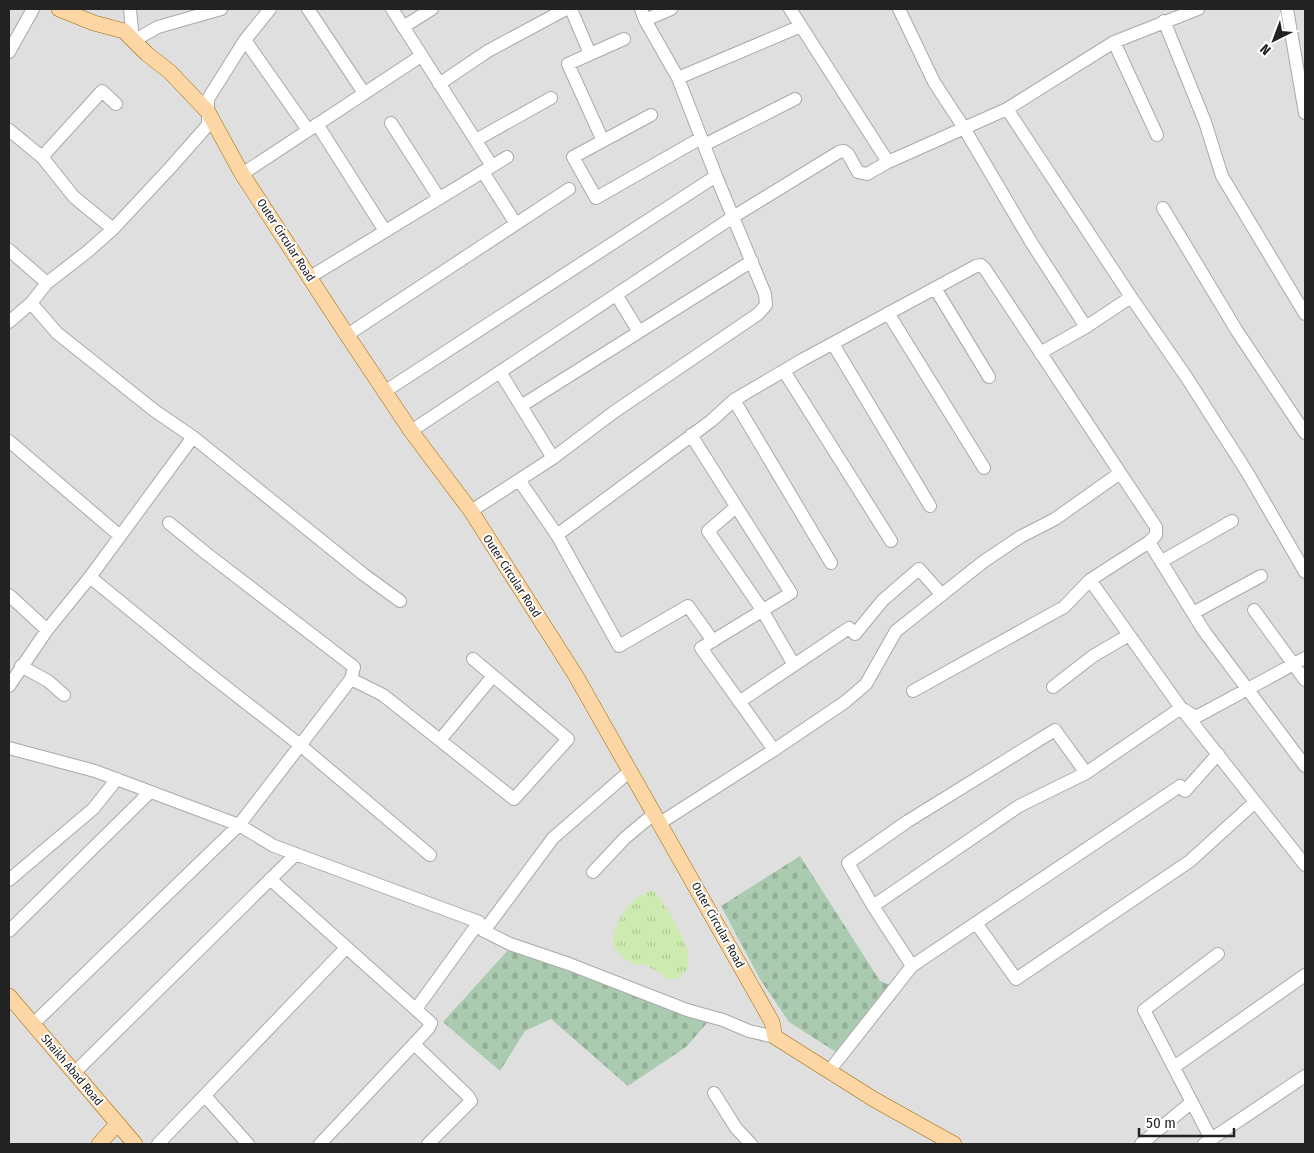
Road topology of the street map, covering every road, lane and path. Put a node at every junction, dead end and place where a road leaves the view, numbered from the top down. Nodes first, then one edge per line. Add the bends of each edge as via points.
1 (33, 9) edge
2 (59, 9) edge
3 (130, 9) edge
4 (221, 9) edge
5 (270, 9) edge
6 (308, 9) edge
7 (392, 9) edge
8 (432, 9) edge
9 (566, 9) edge
10 (571, 9) edge
11 (671, 9) edge
12 (790, 9) edge
13 (899, 9) edge
14 (1198, 9) edge
15 (1287, 9) edge
16 (643, 14) edge
17 (1164, 21) junction
18 (801, 26) junction
19 (403, 27) junction
20 (624, 39) dead end
21 (245, 40) junction
22 (133, 41) junction
23 (1114, 42) junction
24 (9, 52) edge
25 (590, 54) junction
26 (421, 56) junction
27 (678, 78) junction
28 (439, 84) junction
29 (364, 93) junction
30 (551, 98) dead end
31 (795, 99) dead end
32 (116, 104) dead end
33 (1007, 109) junction
34 (208, 112) junction
35 (1305, 113) edge
36 (651, 115) dead end
37 (391, 123) dead end
38 (312, 127) junction
39 (964, 128) junction
40 (9, 130) edge
41 (1156, 134) dead end
42 (476, 140) junction
43 (604, 141) junction
44 (702, 141) junction
45 (42, 157) junction
46 (507, 157) dead end
47 (888, 162) junction
48 (488, 169) junction
49 (242, 174) junction
50 (716, 176) junction
51 (569, 188) dead end
52 (439, 198) junction
53 (1163, 208) dead end
54 (733, 218) junction
55 (516, 224) junction
56 (113, 228) junction
57 (384, 231) junction
58 (9, 250) edge
59 (752, 261) junction
60 (310, 277) junction
61 (47, 283) junction
62 (935, 288) junction
63 (617, 296) junction
64 (1131, 297) junction
65 (31, 303) junction
66 (888, 314) junction
67 (1305, 314) edge
68 (9, 322) edge
69 (1086, 327) junction
70 (639, 332) junction
71 (347, 335) junction
72 (833, 344) junction
73 (1040, 353) junction
74 (784, 371) junction
75 (500, 372) junction
76 (989, 377) dead end
77 (384, 392) junction
78 (734, 400) junction
79 (521, 406) junction
80 (411, 431) junction
81 (1305, 433) edge
82 (691, 435) junction
83 (193, 437) junction
84 (9, 441) edge
85 (553, 458) junction
86 (984, 468) dead end
87 (1120, 473) junction
88 (519, 480) junction
89 (930, 506) dead end
90 (736, 507) junction
91 (471, 511) junction
92 (1232, 521) dead end
93 (169, 523) dead end
94 (557, 535) junction
95 (120, 536) junction
96 (891, 541) dead end
97 (1149, 542) junction
98 (1162, 561) junction
99 (831, 563) dead end
100 (1305, 572) edge
101 (1261, 576) dead end
102 (90, 577) junction
103 (1090, 580) junction
104 (9, 595) edge
105 (942, 595) junction
106 (400, 601) dead end
107 (762, 610) junction
108 (1254, 610) dead end
109 (1193, 613) junction
110 (46, 630) junction
111 (1129, 635) junction
112 (713, 640) junction
113 (1305, 658) edge
114 (473, 659) dead end
115 (1293, 664) junction
116 (794, 665) junction
117 (21, 666) junction
118 (493, 676) junction
119 (351, 679) junction
120 (1305, 680) edge
121 (9, 686) edge
122 (1053, 687) dead end
123 (1247, 689) junction
124 (913, 691) dead end
125 (64, 695) dead end
126 (739, 702) junction
127 (1181, 708) junction
128 (440, 740) junction
129 (300, 745) junction
130 (9, 748) edge
131 (774, 750) junction
132 (1218, 754) junction
133 (1305, 766) edge
134 (630, 771) junction
135 (1086, 773) junction
136 (117, 780) junction
137 (150, 792) junction
138 (1255, 802) junction
139 (657, 818) junction
140 (239, 825) junction
141 (296, 854) junction
142 (430, 855) dead end
143 (1305, 865) edge
144 (593, 872) dead end
145 (270, 879) junction
146 (9, 880) edge
147 (873, 906) junction
148 (976, 923) junction
149 (481, 927) junction
150 (9, 931) edge
151 (346, 948) junction
152 (1218, 954) dead end
153 (912, 966) junction
154 (1305, 975) edge
155 (9, 996) edge
156 (416, 1009) junction
157 (33, 1024) junction
158 (775, 1037) junction
159 (414, 1044) junction
160 (1174, 1067) junction
161 (829, 1071) junction
162 (74, 1073) junction
163 (1305, 1076) edge
164 (714, 1093) dead end
165 (204, 1096) junction
166 (1192, 1102) junction
167 (117, 1124) junction
168 (1207, 1142) edge
169 (99, 1144) edge
170 (135, 1144) edge
171 (158, 1144) edge
172 (248, 1144) edge
173 (320, 1144) edge
174 (428, 1144) edge
175 (751, 1144) edge
176 (954, 1144) edge
177 (1141, 1144) edge

1 - 24 street
2 - 22 main road, Outer Circular Road via 124,31
3 - 22 street
4 - 22 street via 158,27
5 - 21 street
6 - 29 street
7 - 19 street
8 - 19 street
9 - 28 street via 488,52
10 - 25 street
11 - 16 street
12 - 18 street
13 - 39 street via 934,82
14 - 17 street
15 - 35 street
16 - 27 street
17 - 23 street
17 - 67 street via 1222,176
18 - 27 street
18 - 47 street
19 - 26 street
20 - 25 street
21 - 34 street via 208,99
21 - 38 street
22 - 34 main road, Outer Circular Road via 170,72
23 - 33 street
23 - 41 street
25 - 43 street via 568,64
26 - 28 street
26 - 29 street
27 - 44 street
28 - 42 street
29 - 38 street
30 - 42 street
31 - 44 street
32 - 45 street via 102,91
33 - 39 street
33 - 64 street
34 - 49 main road, Outer Circular Road
34 - 56 street via 208,126
36 - 43 street
37 - 52 street
38 - 49 street
38 - 57 street
39 - 47 street
39 - 69 street via 1030,242
40 - 45 street
42 - 48 street
43 - 44 street via 573,157 596,198
44 - 50 street
45 - 56 street via 74,197
46 - 48 street
47 - 54 street via 863,174 858,172 848,154 839,152
48 - 52 street
48 - 55 street
49 - 60 main road, Outer Circular Road
50 - 54 street
50 - 77 street
51 - 55 street
52 - 57 street
53 - 81 street via 1237,332
54 - 59 street
54 - 63 street
55 - 71 street
56 - 61 street
57 - 60 street
58 - 61 street
59 - 70 street
59 - 85 street via 765,294 766,305 758,314 614,412
60 - 71 main road, Outer Circular Road
61 - 65 street
62 - 66 street
62 - 73 street via 981,265
62 - 76 street
63 - 70 street
63 - 75 street
64 - 69 street
64 - 100 street via 1247,472
65 - 68 street
65 - 83 street via 57,333
66 - 72 street
66 - 86 street
69 - 73 street
70 - 79 street
71 - 77 main road, Outer Circular Road
72 - 74 street
72 - 89 street
73 - 87 street
74 - 78 street
74 - 96 street
75 - 79 street
75 - 80 street
77 - 80 main road, Outer Circular Road
78 - 82 street
78 - 99 street
79 - 85 street
80 - 91 main road, Outer Circular Road
82 - 90 street
82 - 94 street
83 - 95 street
83 - 106 street
84 - 95 street
85 - 88 street
87 - 97 street via 1156,527 1156,535
87 - 105 street via 1055,519 983,562
88 - 91 street
88 - 94 street
90 - 107 street via 708,531
90 - 107 street via 791,593
91 - 134 main road, Outer Circular Road via 576,676
92 - 98 street
93 - 119 street via 354,667
94 - 112 street via 619,646 688,606
95 - 102 street
97 - 98 street
97 - 103 street
98 - 109 street
101 - 109 street
102 - 110 street
102 - 129 street
103 - 111 street
103 - 124 street via 1064,607
104 - 110 street
105 - 116 street via 919,569 883,600 855,634 849,628
105 - 131 street via 896,632 866,684
107 - 112 street
107 - 116 street
108 - 115 street
109 - 123 street
110 - 117 street
111 - 122 street via 1093,656
111 - 127 street
112 - 126 street via 700,648
113 - 115 street
114 - 118 street
115 - 120 street
115 - 123 street
116 - 126 street
117 - 121 street
117 - 125 street via 48,681
118 - 128 street
118 - 128 street via 568,739 514,799
119 - 128 street via 383,695
119 - 129 street
123 - 127 street via 1196,717
123 - 133 street
126 - 131 street
127 - 132 street
127 - 135 street
129 - 140 street
129 - 142 street
130 - 136 street
131 - 139 street
132 - 138 street
132 - 148 street via 1185,791 1180,786
134 - 139 main road, Outer Circular Road
134 - 149 street via 554,838
135 - 147 street via 1019,806
135 - 147 street via 1055,730 908,821 848,863
136 - 137 street
136 - 146 street via 93,809
137 - 140 street
137 - 150 street
138 - 143 street
138 - 148 street via 1190,861 1016,979
139 - 144 street via 625,838
139 - 158 main road, Outer Circular Road via 772,1022
140 - 141 street via 274,846
140 - 157 street
141 - 145 street
141 - 149 street
145 - 151 street
145 - 162 street
147 - 153 street
148 - 153 street
149 - 156 street
149 - 158 street via 510,944 686,1010
151 - 156 street
151 - 165 street
152 - 160 street via 1144,1010
153 - 161 street
154 - 160 street
155 - 157 main road, Shaikh Abad Road
156 - 159 street via 431,1023
157 - 162 main road, Shaikh Abad Road
158 - 161 main road
159 - 173 street
159 - 174 street via 471,1101
160 - 166 street
161 - 176 main road
162 - 167 main road, Shaikh Abad Road
163 - 168 street
164 - 175 street via 736,1128
165 - 171 street
165 - 172 street
166 - 168 street
166 - 177 street
167 - 169 main road
167 - 170 main road, Shaikh Abad Road

